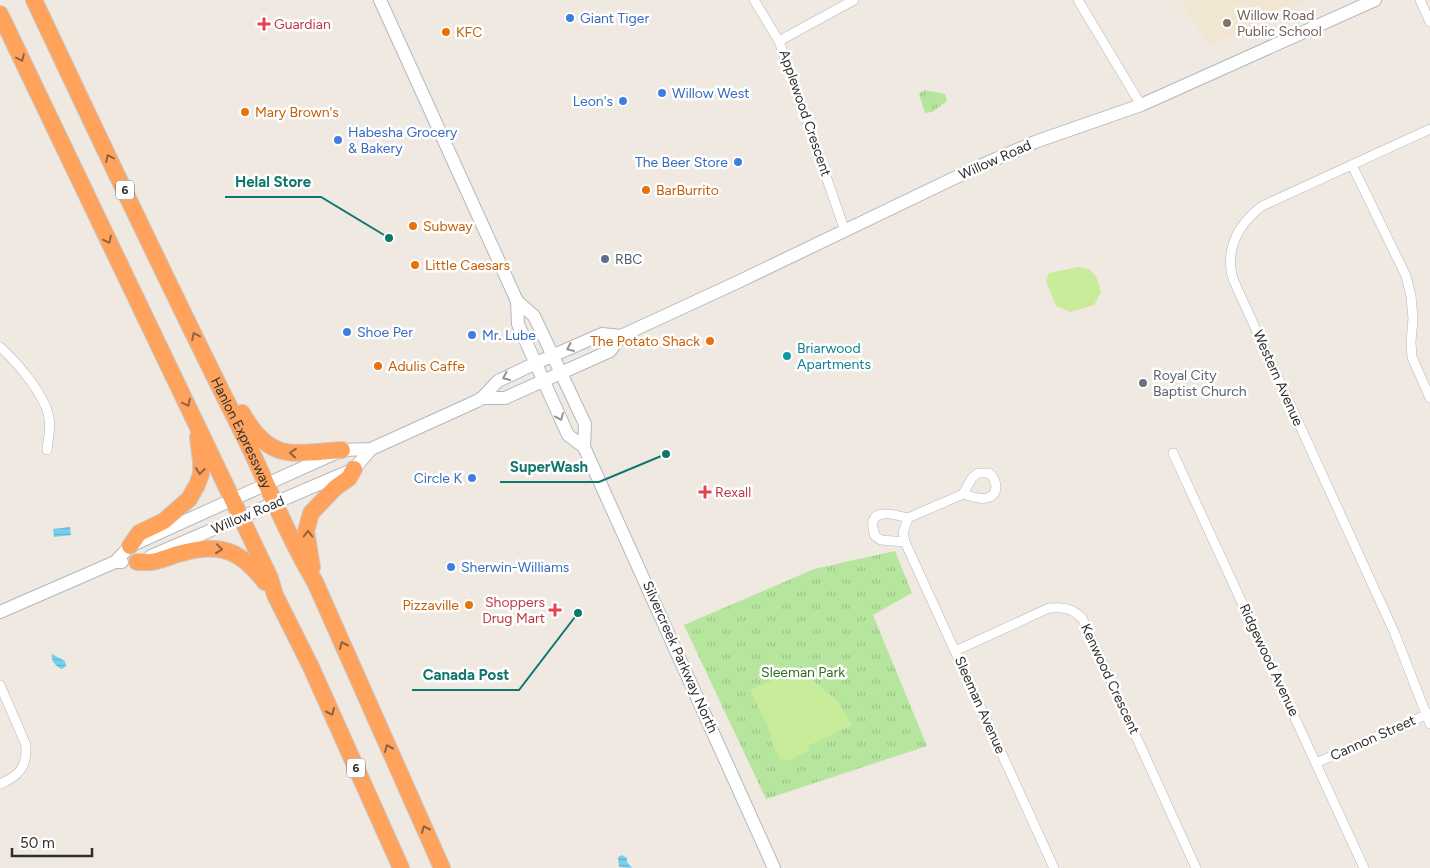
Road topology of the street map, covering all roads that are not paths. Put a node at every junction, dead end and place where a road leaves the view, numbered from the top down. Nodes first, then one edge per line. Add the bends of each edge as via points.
1 (34, 0) edge
2 (380, 0) edge
3 (754, 0) edge
4 (854, 0) edge
5 (1078, 0) edge
6 (1375, 0) edge
7 (1420, 0) edge
8 (0, 14) edge
9 (1430, 22) edge
10 (779, 41) junction
11 (1141, 105) junction
12 (1430, 129) edge
13 (1352, 165) junction
14 (846, 230) junction
15 (517, 301) junction
16 (621, 336) junction
17 (0, 347) edge
18 (553, 356) junction
19 (536, 363) junction
20 (562, 373) junction
21 (216, 380) junction
22 (544, 381) junction
23 (482, 398) junction
24 (1430, 398) edge
25 (197, 423) junction
26 (584, 447) junction
27 (371, 449) junction
28 (48, 450) dead end
29 (342, 450) junction
30 (1173, 453) dead end
31 (354, 469) junction
32 (268, 484) junction
33 (963, 494) dead end
34 (233, 499) junction
35 (275, 503) junction
36 (241, 518) junction
37 (908, 518) junction
38 (905, 542) junction
39 (130, 546) junction
40 (115, 562) junction
41 (137, 562) junction
42 (315, 582) junction
43 (275, 595) junction
44 (0, 612) edge
45 (955, 651) junction
46 (0, 685) edge
47 (1429, 717) edge
48 (1316, 763) junction
49 (0, 784) edge
50 (400, 868) edge
51 (442, 868) edge
52 (774, 868) edge
53 (1054, 868) edge
54 (1196, 868) edge
55 (1364, 868) edge

21 -> 1 highway, Hanlon Expressway / 6
2 - 15 main road, Silvercreek Parkway North
3 - 10 street, Applewood Crescent
4 - 10 street
5 - 11 street
6 - 11 main road, Willow Road
7 - 9 street
8 -> 25 highway, 6
10 - 14 street, Applewood Crescent
11 - 14 main road, Willow Road via 1035,142
12 - 13 street, Western Avenue
13 - 24 street via 1406,276 1412,296 1412,357
13 - 47 street, Western Avenue via 1262,206 1250,215 1236,235 1230,261 1232,276
14 - 16 main road, Willow Road
15 - 18 main road, Silvercreek Parkway North via 534,316
15 - 19 main road, Silvercreek Parkway North via 518,324
16 -> 18 main road, Willow Road via 602,334
16 - 20 main road, Willow Road via 610,351
17 - 28 street via 28,378 47,408 50,421
18 - 19 main road, Willow Road
18 - 20 main road, Silvercreek Parkway North
19 - 22 main road, Silvercreek Parkway North
19 -> 23 main road, Willow Road via 498,381
20 - 22 main road, Willow Road
20 - 26 main road, Silvercreek Parkway North via 585,424
29 -> 21 highway via 302,454 282,452 263,442 231,394
21 - 32 highway, Hanlon Expressway / 6
22 - 23 main road, Willow Road via 505,398
22 -> 26 main road, Silvercreek Parkway North via 568,435
23 - 27 main road, Willow Road
25 - 34 highway, 6
25 -> 39 highway via 201,462 197,486 189,499 164,520 138,534
26 - 52 main road, Silvercreek Parkway North
27 - 29 main road, Willow Road
27 - 31 main road, Willow Road
29 - 32 main road, Willow Road
30 - 48 street, Ridgewood Avenue
31 - 35 main road, Willow Road
42 -> 31 highway via 306,531 311,513 349,478
32 - 34 main road, Willow Road
32 - 35 highway, Hanlon Expressway / 6
33 - 37 street
34 - 36 highway, 6
34 - 39 main road, Willow Road
35 - 36 main road, Willow Road
35 - 42 highway, Hanlon Expressway / 6
36 - 41 main road, Willow Road
36 - 43 highway, 6
37 - 38 street
37 - 38 street via 881,514 873,523 875,536 881,540
38 - 45 street, Sleeman Avenue
39 - 40 main road, Willow Road
40 - 41 main road, Willow Road
40 - 44 main road, Willow Road
41 -> 43 highway via 155,562 204,548 225,549 252,566
51 -> 42 highway, Hanlon Expressway / 6
43 -> 50 highway, 6 via 311,667
45 - 53 street, Sleeman Avenue
45 - 54 street, Kenwood Crescent via 1049,608 1074,610 1082,618
46 - 49 street via 26,745 24,763 18,774
47 - 48 street, Cannon Street
48 - 55 street, Ridgewood Avenue

